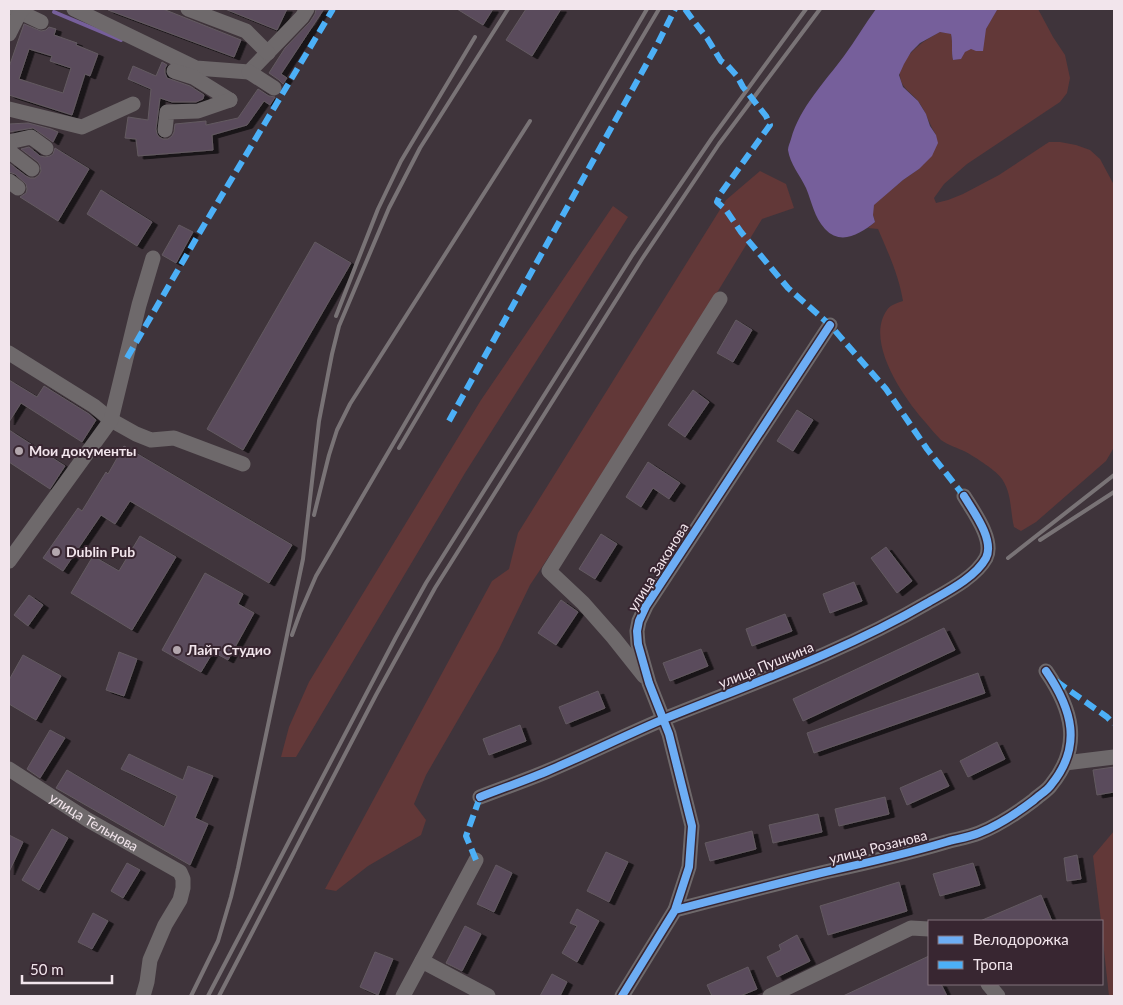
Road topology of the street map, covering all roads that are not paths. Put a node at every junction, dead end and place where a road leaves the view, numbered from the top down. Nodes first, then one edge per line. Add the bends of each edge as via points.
1 (74, 9) edge
2 (188, 9) edge
3 (19, 10) edge
4 (300, 11) edge
5 (42, 22) dead end
6 (9, 34) edge
7 (268, 53) junction
8 (174, 71) dead end
9 (249, 72) junction
10 (194, 73) junction
11 (274, 88) dead end
12 (133, 104) dead end
13 (9, 109) edge
14 (165, 130) dead end
15 (9, 143) edge
16 (46, 148) dead end
17 (32, 169) dead end
18 (153, 258) dead end
19 (720, 299) dead end
20 (830, 325) dead end
21 (9, 354) edge
22 (111, 420) junction
23 (243, 464) dead end
24 (964, 496) dead end
25 (9, 561) edge
26 (1046, 671) dead end
27 (649, 683) junction
28 (663, 720) junction
29 (1114, 757) edge
30 (1065, 763) junction
31 (9, 769) edge
32 (480, 797) dead end
33 (476, 860) dead end
34 (675, 910) junction
35 (928, 929) edge
36 (422, 961) junction
37 (989, 985) edge
38 (143, 996) edge
39 (404, 996) edge
40 (488, 996) edge
41 (622, 996) edge
42 (770, 996) edge
43 (998, 996) edge

1 - 10 street
2 - 7 street via 246,31
3 - 5 street
3 - 6 street
4 - 7 street
7 - 9 street
8 - 10 street
9 - 10 street
9 - 11 street
10 - 14 street via 230,100 198,111 167,112
12 - 13 street via 82,127
15 - 16 street via 31,134
15 - 17 street via 10,152
18 - 22 street
19 - 27 street via 549,571 583,603
20 - 27 street, улица Законова via 646,606 637,631
21 - 22 street via 94,406
22 - 23 street via 152,440 174,438
22 - 25 street
24 - 28 street, улица Пушкина via 984,530 988,544 987,556 980,566 958,585 845,646
26 - 30 street, улица Розанова via 1064,702 1071,725
27 - 28 street, улица Законова
28 - 32 street, улица Пушкина
28 - 34 street, улица Законова via 692,826 689,868
29 - 30 street
30 - 34 street, улица Розанова via 1051,786 1008,819 979,833
31 - 38 street, улица Тельнова via 88,820 180,872 183,879 180,900 150,960
33 - 36 street
34 - 41 street
35 - 42 street via 911,928
36 - 39 street
36 - 40 street
37 - 43 street

